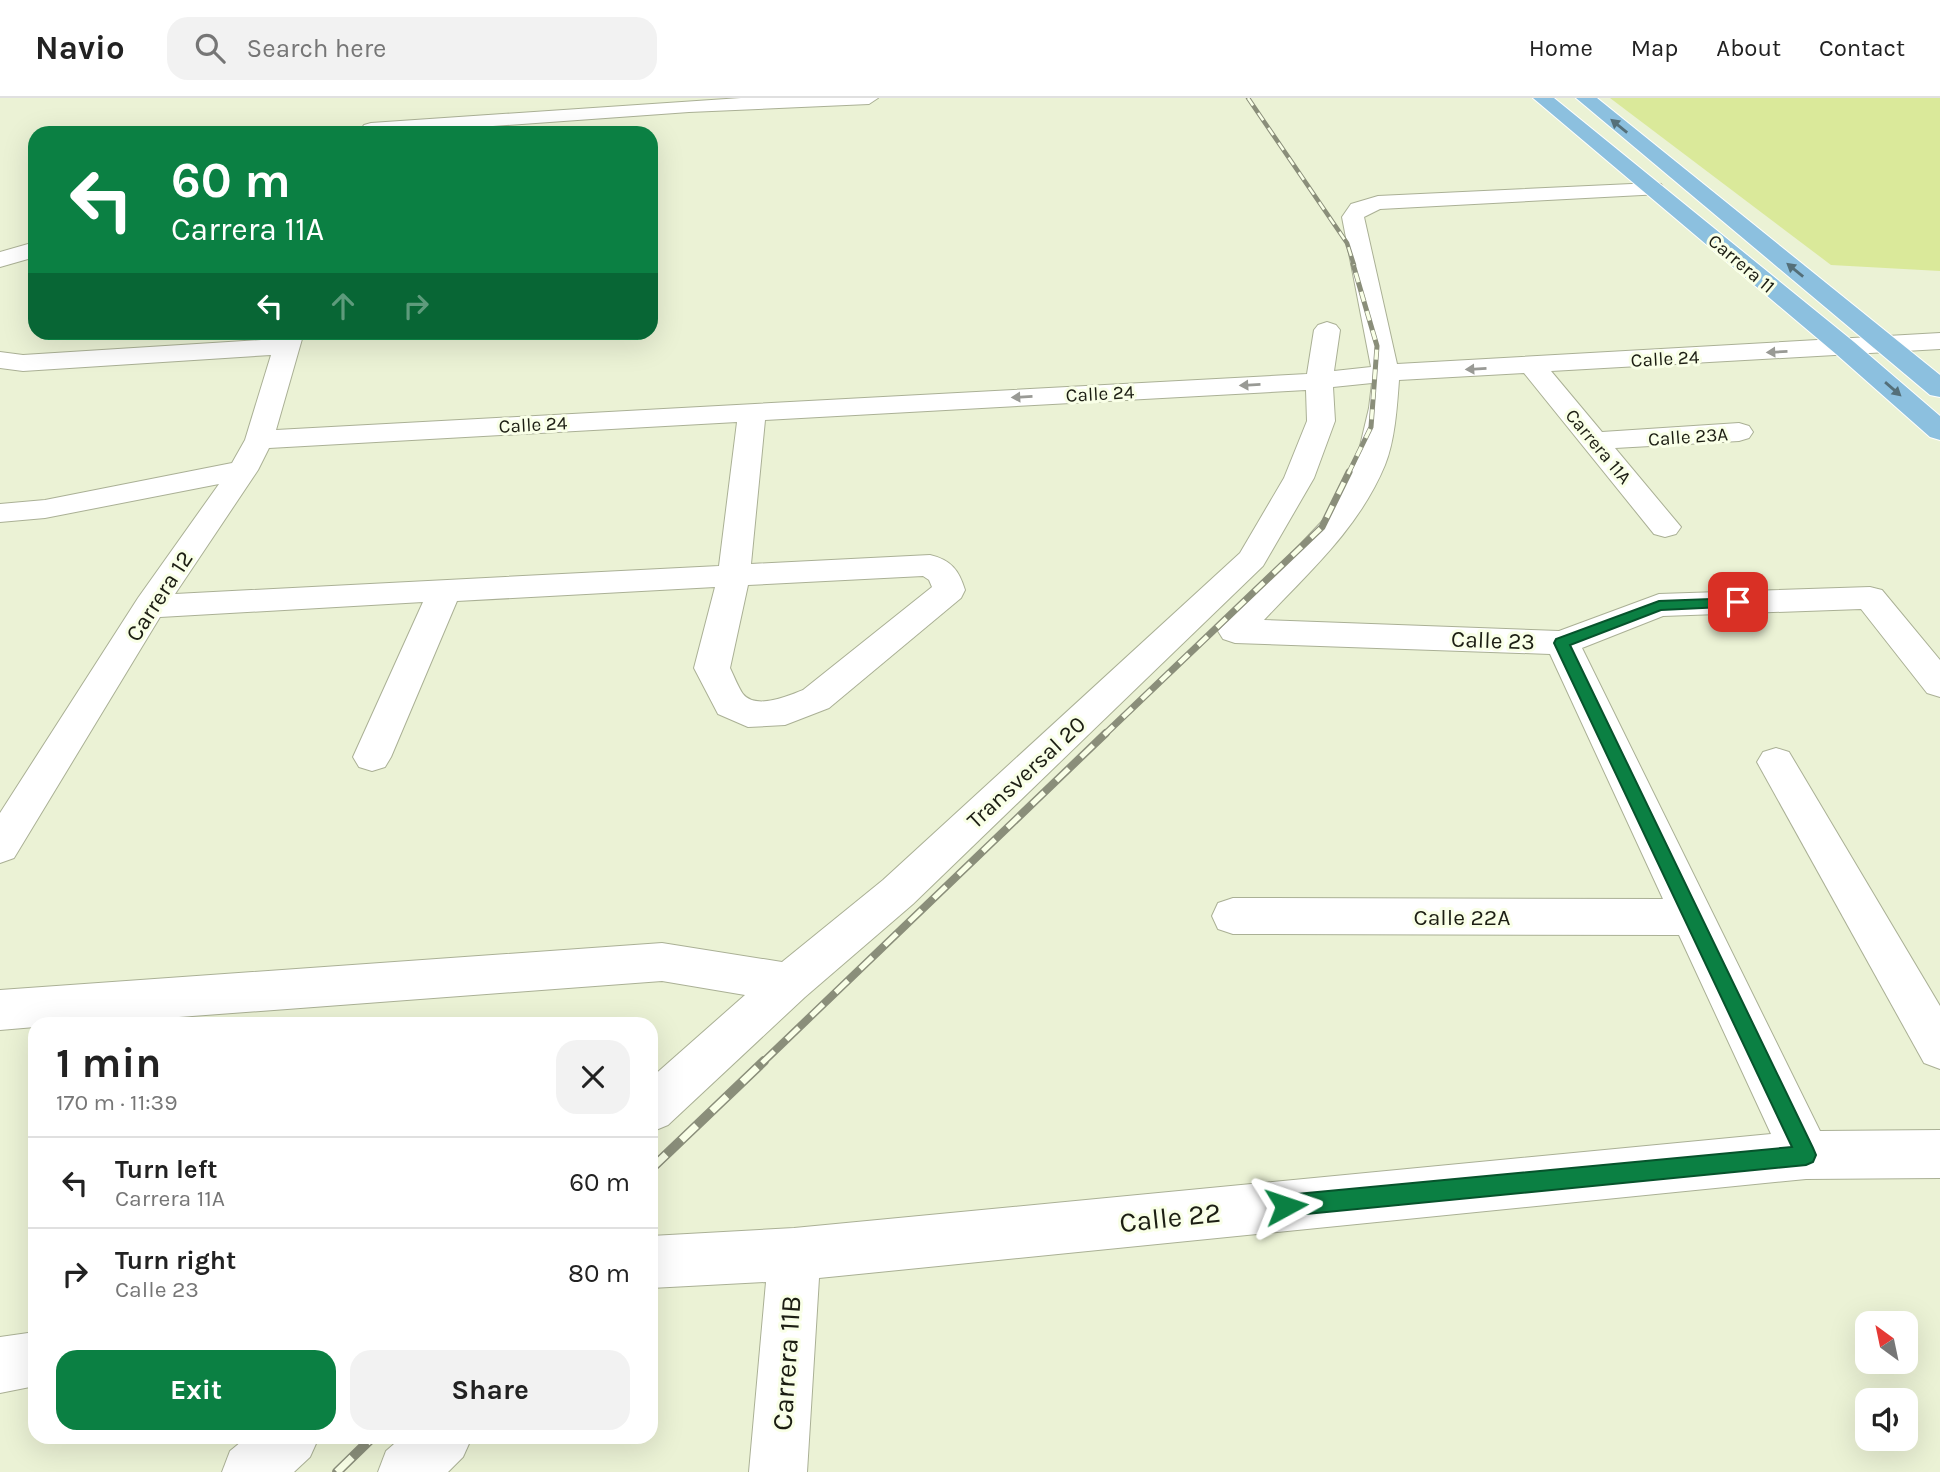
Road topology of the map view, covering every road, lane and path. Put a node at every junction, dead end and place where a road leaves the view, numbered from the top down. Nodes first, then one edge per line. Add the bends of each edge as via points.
1 (869, 98) edge
2 (1542, 98) edge
3 (1585, 98) edge
4 (382, 108) dead end
5 (373, 126) edge
6 (434, 126) edge
7 (1653, 189) junction
8 (28, 251) edge
9 (1, 260) edge
10 (1326, 330) dead end
11 (277, 340) edge
12 (288, 340) edge
13 (1940, 341) edge
14 (1885, 345) junction
15 (1845, 348) junction
16 (0, 360) edge
17 (1532, 366) junction
18 (1386, 373) junction
19 (1319, 381) junction
20 (1940, 389) edge
21 (752, 412) junction
22 (1940, 431) edge
23 (1739, 432) dead end
24 (259, 440) junction
25 (1595, 442) junction
26 (243, 470) junction
27 (0, 513) edge
28 (1665, 527) dead end
29 (734, 576) junction
30 (445, 591) junction
31 (150, 606) junction
32 (1562, 643) junction
33 (1940, 684) edge
34 (372, 757) dead end
35 (1776, 762) dead end
36 (6, 830) edge
37 (1233, 916) dead end
38 (1690, 917) junction
39 (789, 983) junction
40 (0, 1010) edge
41 (1940, 1048) edge
42 (658, 1103) edge
43 (1940, 1154) edge
44 (1806, 1155) junction
45 (794, 1254) junction
46 (658, 1262) edge
47 (28, 1360) edge
48 (0, 1365) edge
49 (282, 1444) edge
50 (436, 1444) edge
51 (251, 1472) edge
52 (407, 1472) edge
53 (778, 1472) edge

1 - 6 street via 689,106
2 - 7 main road, Carrera 11
14 -> 3 main road, Carrera 11
4 - 5 street
7 - 15 main road, Carrera 11
7 - 18 street via 1378,203 1359,209 1353,217
8 - 9 street
10 - 19 street
11 - 16 street via 23,363
12 - 24 street, Carrera 12
13 - 14 street, Calle 24
14 - 15 street, Calle 24
14 - 20 main road, Carrera 11
15 -> 17 street, Calle 24
15 -> 22 main road, Carrera 11
17 -> 18 street, Calle 24
17 - 25 street, Carrera 11A
18 - 19 street, Calle 24
18 - 32 street, Calle 23 via 1371,463 1340,521 1235,632
19 -> 21 street, Calle 24
19 - 39 street, Transversal 20 via 1321,421 1299,478 1252,559 898,892
21 - 24 street, Calle 24
21 - 29 street
23 - 25 street, Calle 23A
24 - 26 street, Carrera 12
25 - 28 street, Carrera 11A
26 - 27 street via 45,509
26 - 31 street, Carrera 12
29 - 29 street via 712,668 731,705 748,714 785,712 816,699 949,590 944,575 930,565
29 - 30 street
30 - 31 street
30 - 34 street
31 - 36 street, Carrera 12
32 - 33 street, Calle 23 via 1659,605 1870,598
32 - 38 street
35 - 41 street
37 - 38 street, Calle 22A
38 - 44 street
39 - 40 street via 662,962
39 - 42 street, Transversal 20
43 - 44 street, Calle 22
44 - 45 street, Calle 22
45 - 46 street, Calle 22
45 - 53 street, Carrera 11B
47 - 48 street
49 - 51 street
50 - 52 street

